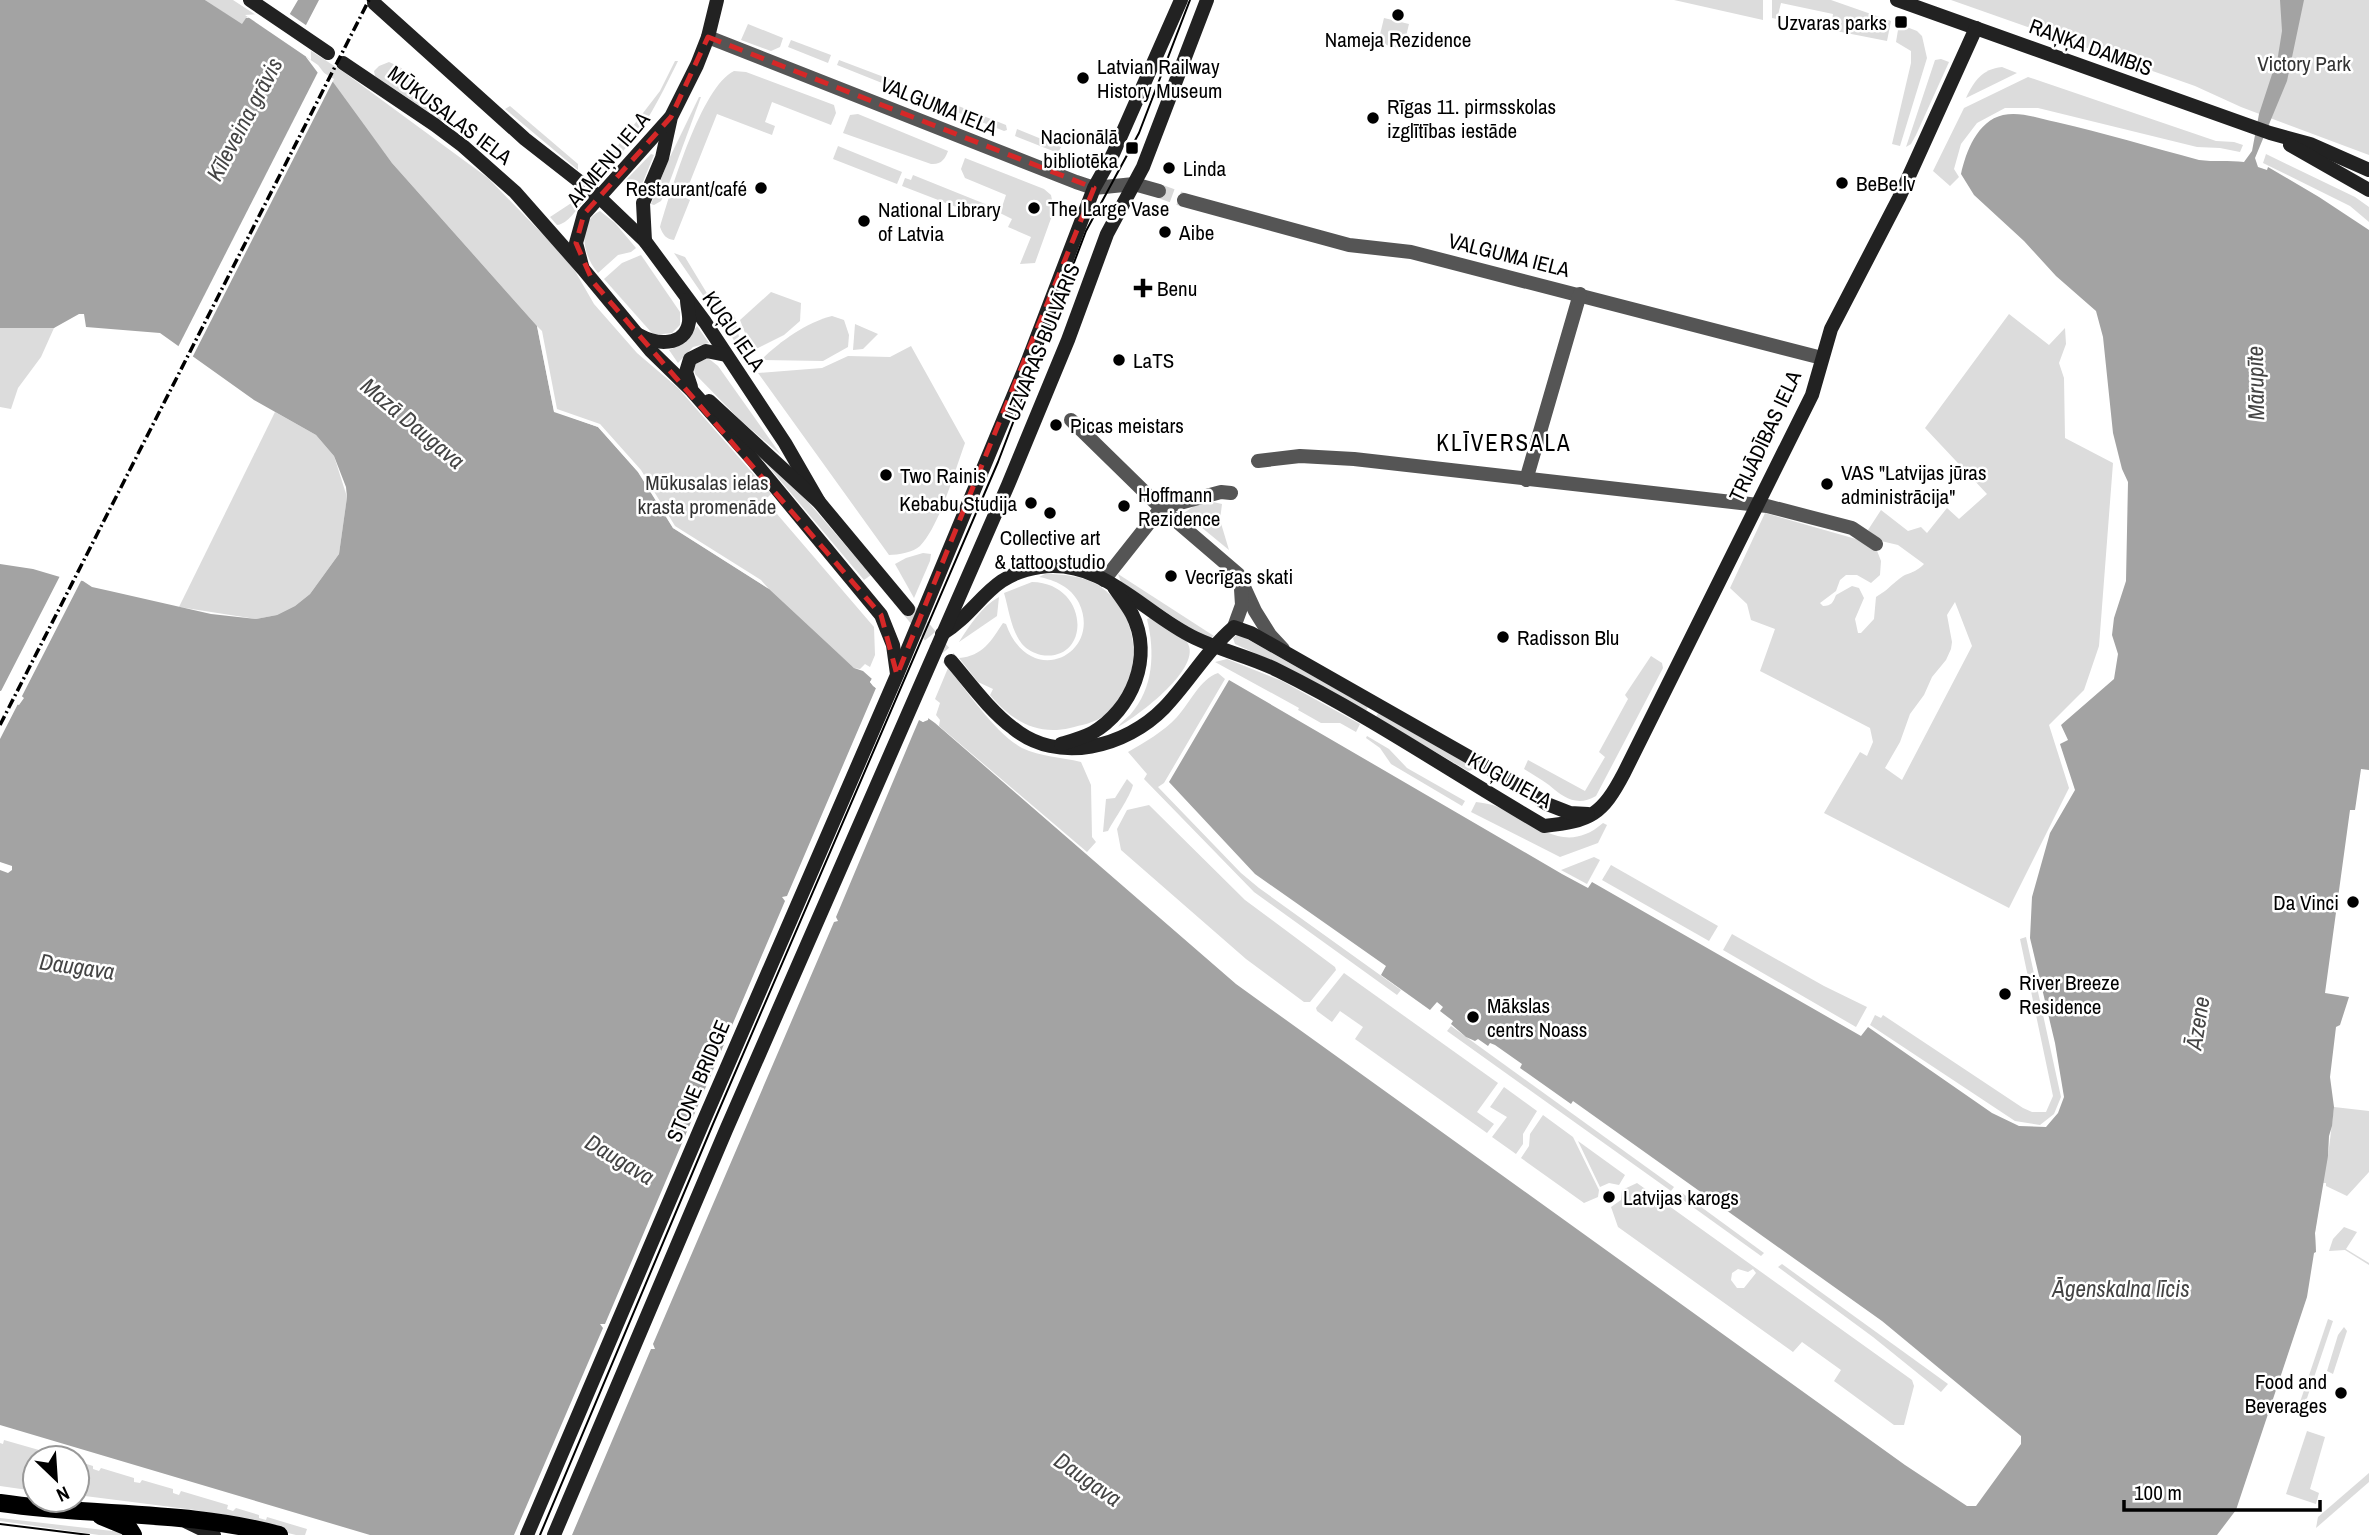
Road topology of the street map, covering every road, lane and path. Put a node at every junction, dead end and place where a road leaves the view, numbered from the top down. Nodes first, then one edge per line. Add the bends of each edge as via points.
1 (717, 0) edge
2 (1181, 0) edge
3 (1207, 0) edge
4 (1897, 0) edge
5 (252, 1) edge
6 (374, 3) dead end
7 (1976, 28) junction
8 (708, 37) junction
9 (327, 52) dead end
10 (343, 63) dead end
11 (671, 117) junction
12 (2270, 133) junction
13 (2353, 162) junction
14 (2369, 162) edge
15 (2369, 170) edge
16 (1134, 184) junction
17 (1094, 188) junction
18 (2369, 190) edge
19 (1159, 191) tunnel mouth
20 (598, 196) junction
21 (1184, 200) tunnel mouth
22 (645, 241) junction
23 (583, 270) junction
24 (1580, 294) junction
25 (687, 300) junction
26 (635, 333) junction
27 (726, 355) junction
28 (1822, 358) junction
29 (692, 391) junction
30 (1071, 420) dead end
31 (1258, 461) dead end
32 (1527, 480) junction
33 (1226, 493) dead end
34 (819, 502) junction
35 (1756, 506) junction
36 (1161, 508) junction
37 (1875, 544) dead end
38 (1238, 574) junction
39 (1108, 583) junction
40 (908, 609) tunnel mouth
41 (1234, 627) junction
42 (942, 634) junction
43 (1215, 645) junction
44 (1287, 653) junction
45 (951, 661) tunnel mouth
46 (895, 679) junction
47 (1054, 747) junction
48 (1480, 764) junction
49 (1468, 781) junction
50 (1593, 815) junction
51 (0, 1503) edge
52 (96, 1513) junction
53 (180, 1518) junction
54 (133, 1535) edge
55 (214, 1535) edge
56 (279, 1535) edge
57 (527, 1535) edge
58 (554, 1535) edge

1 - 8 main road, AKMEŅU IELA
2 - 17 main road, UZVARAS BULVĀRIS
3 - 16 main road, UZVARAS BULVĀRIS
4 - 7 main road, RAŅĶA DAMBIS
5 - 9 main road
6 - 20 main road, MŪKUSALAS IELA via 525,139
7 - 12 main road, RAŅĶA DAMBIS
7 - 28 main road, TRIJĀDĪBAS IELA via 1899,198 1831,329
8 - 11 main road, AKMEŅU IELA
8 - 17 street, VALGUMA IELA
10 - 23 main road, MŪKUSALAS IELA via 435,125 497,175
11 - 20 main road, AKMEŅU IELA
11 - 22 main road, AKMEŅU IELA via 662,158 643,203
12 - 13 main road, RAŅĶA DAMBIS
12 - 18 main road, RAŅĶA DAMBIS
13 - 14 street
13 - 15 main road, RAŅĶA DAMBIS
16 - 17 street, VALGUMA IELA
16 - 19 street, VALGUMA IELA
16 - 42 main road, UZVARAS BULVĀRIS via 1107,234 1068,340
17 - 46 main road, UZVARAS BULVĀRIS via 1027,363
20 - 22 main road, KUĢU IELA
20 - 23 main road, AKMEŅU IELA via 579,228 576,243
21 - 24 street, VALGUMA IELA via 1349,245 1411,252
22 - 25 main road, KUĢU IELA
23 - 26 main road, KUĢU IELA
24 - 28 street, VALGUMA IELA
24 - 32 street
25 - 26 main road via 689,323 673,341 651,342
25 - 27 main road, KUĢU IELA
26 - 29 main road, KUĢU IELA
27 - 29 main road via 706,351 690,359 686,372
27 - 34 main road, KUĢU IELA
28 - 35 main road, TRIJĀDĪBAS IELA via 1812,395
29 - 34 main road, KUĢU IELA via 713,404
29 - 46 main road, KUĢU IELA via 881,615 893,645
30 - 36 street, KUĢU IELA
31 - 32 street via 1340,458
32 - 35 street
33 - 36 street
34 - 40 main road, KUĢU IELA
35 - 37 street via 1852,528
35 - 50 main road, TRIJĀDĪBAS IELA via 1609,802
36 - 38 street, KUĢU IELA
36 - 39 street
38 - 41 street via 1242,605
38 - 44 street, KUĢU IELA via 1255,611
39 - 42 main road, KUĢU IELA via 1068,567 1017,573 985,594 959,624
39 - 43 main road, KUĢU IELA via 1196,639
39 - 47 main road via 1133,616 1138,632 1137,678 1123,705 1101,726
41 - 43 main road
41 - 44 main road, KUĢU IELA
42 - 58 main road, UZVARAS BULVĀRIS
43 - 47 main road via 1164,709 1137,730 1087,748
43 - 49 main road, KUĢU IELA via 1289,676
44 - 48 main road, KUĢU IELA
45 - 47 main road via 1012,728
46 - 57 main road, STONE BRIDGE
48 - 49 main road via 1487,776 1483,782
48 - 50 main road, KUĢU IELA via 1547,804
49 - 50 main road, KUĢU IELA via 1544,825 1572,823
51 - 52 main road
52 - 53 main road
52 - 54 main road via 128,1527
53 - 55 main road
53 - 56 main road

